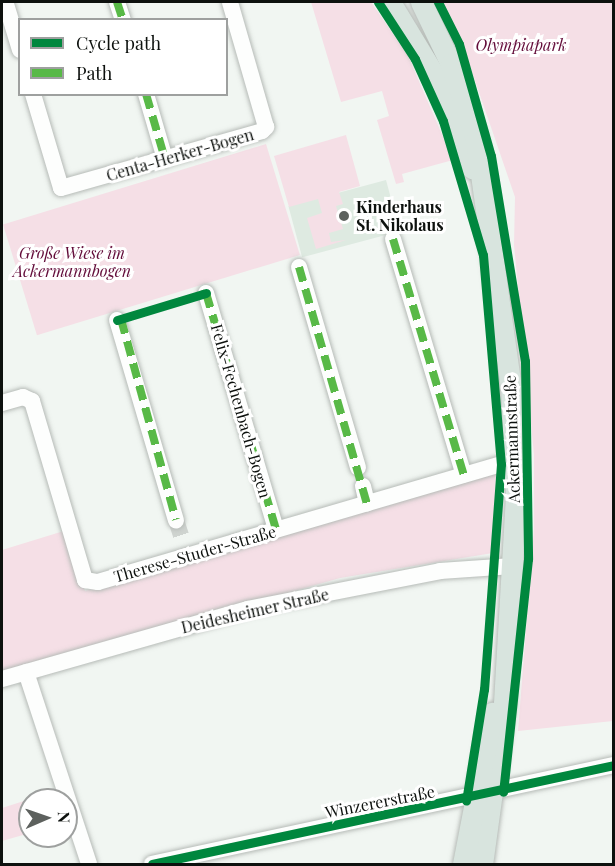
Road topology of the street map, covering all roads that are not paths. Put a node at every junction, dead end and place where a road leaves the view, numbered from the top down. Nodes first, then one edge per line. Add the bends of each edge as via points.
1 (117, 2) edge
2 (230, 2) edge
3 (390, 2) edge
4 (421, 2) edge
5 (8, 4) edge
6 (122, 18) edge
7 (18, 42) edge
8 (34, 96) edge
9 (147, 96) edge
10 (165, 159) junction
11 (488, 211) junction
12 (393, 239) dead end
13 (299, 267) dead end
14 (206, 293) dead end
15 (117, 320) dead end
16 (2, 403) edge
17 (515, 460) junction
18 (358, 468) dead end
19 (464, 475) junction
20 (363, 486) dead end
21 (367, 504) junction
22 (176, 520) tunnel mouth
23 (276, 529) junction
24 (513, 566) junction
25 (26, 672) junction
26 (2, 680) edge
27 (614, 765) edge
28 (484, 796) junction
29 (89, 864) edge
30 (152, 864) edge
31 (463, 864) edge
32 (482, 864) edge

1 - 6 street
2 - 10 street, Centa-Herker-Bogen via 266,127
3 - 11 main road, Ackermannstraße via 436,78
4 - 11 main road, Ackermannstraße via 463,95 485,177
5 - 7 street
8 - 10 street, Centa-Herker-Bogen via 61,188
9 - 10 street
11 - 17 main road, Ackermannstraße via 503,306
12 - 19 street
13 - 18 street
14 - 23 street, Felix-Fechenbach-Bogen
15 - 22 street
16 - 23 street, Therese-Studer-Straße via 28,397 32,401 86,580 98,582 184,547
17 - 19 street, Therese-Studer-Straße
17 - 24 main road, Ackermannstraße
19 - 21 street, Therese-Studer-Straße
20 - 21 street
21 - 23 street, Therese-Studer-Straße
24 - 25 street, Deidesheimer Straße via 440,571 247,609
24 - 28 main road, Ackermannstraße via 504,669
25 - 26 street, Deidesheimer Straße
25 - 29 street
27 - 28 street, Winzererstraße
28 - 30 street, Winzererstraße
28 - 31 main road, Ackermannstraße
28 - 32 main road, Ackermannstraße

